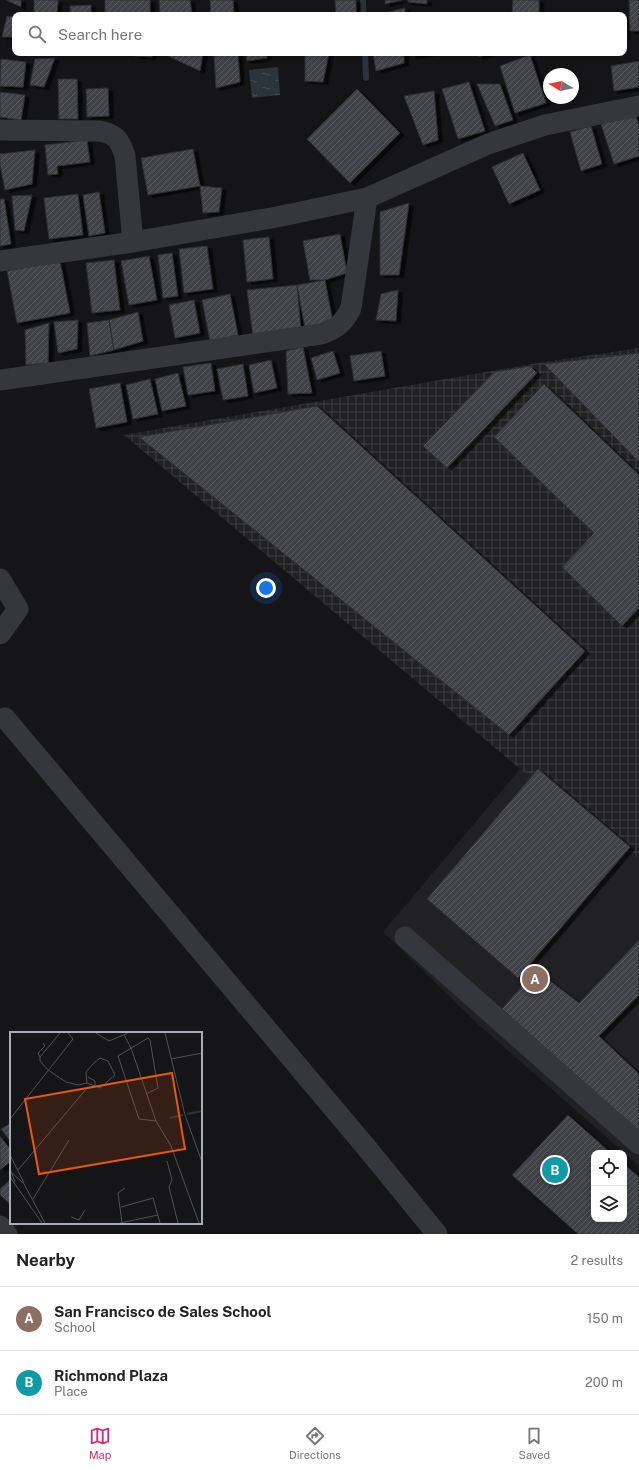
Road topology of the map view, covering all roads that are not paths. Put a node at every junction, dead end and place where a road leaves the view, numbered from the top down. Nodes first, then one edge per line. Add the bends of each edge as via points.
1 (639, 106) edge
2 (0, 130) edge
3 (367, 198) junction
4 (134, 242) junction
5 (0, 261) edge
6 (0, 380) edge
7 (0, 579) edge
8 (0, 634) edge
9 (5, 718) dead end
10 (405, 937) dead end
11 (639, 1144) edge
12 (0, 1226) edge
13 (7, 1234) edge
14 (437, 1234) edge

1 - 3 street via 545,125 502,139
2 - 4 street via 100,131 116,137 125,156
3 - 4 street
3 - 6 street via 350,308 346,317 333,330 321,334
4 - 5 street
7 - 8 street via 18,609
9 - 14 street
10 - 11 street
12 - 13 street

